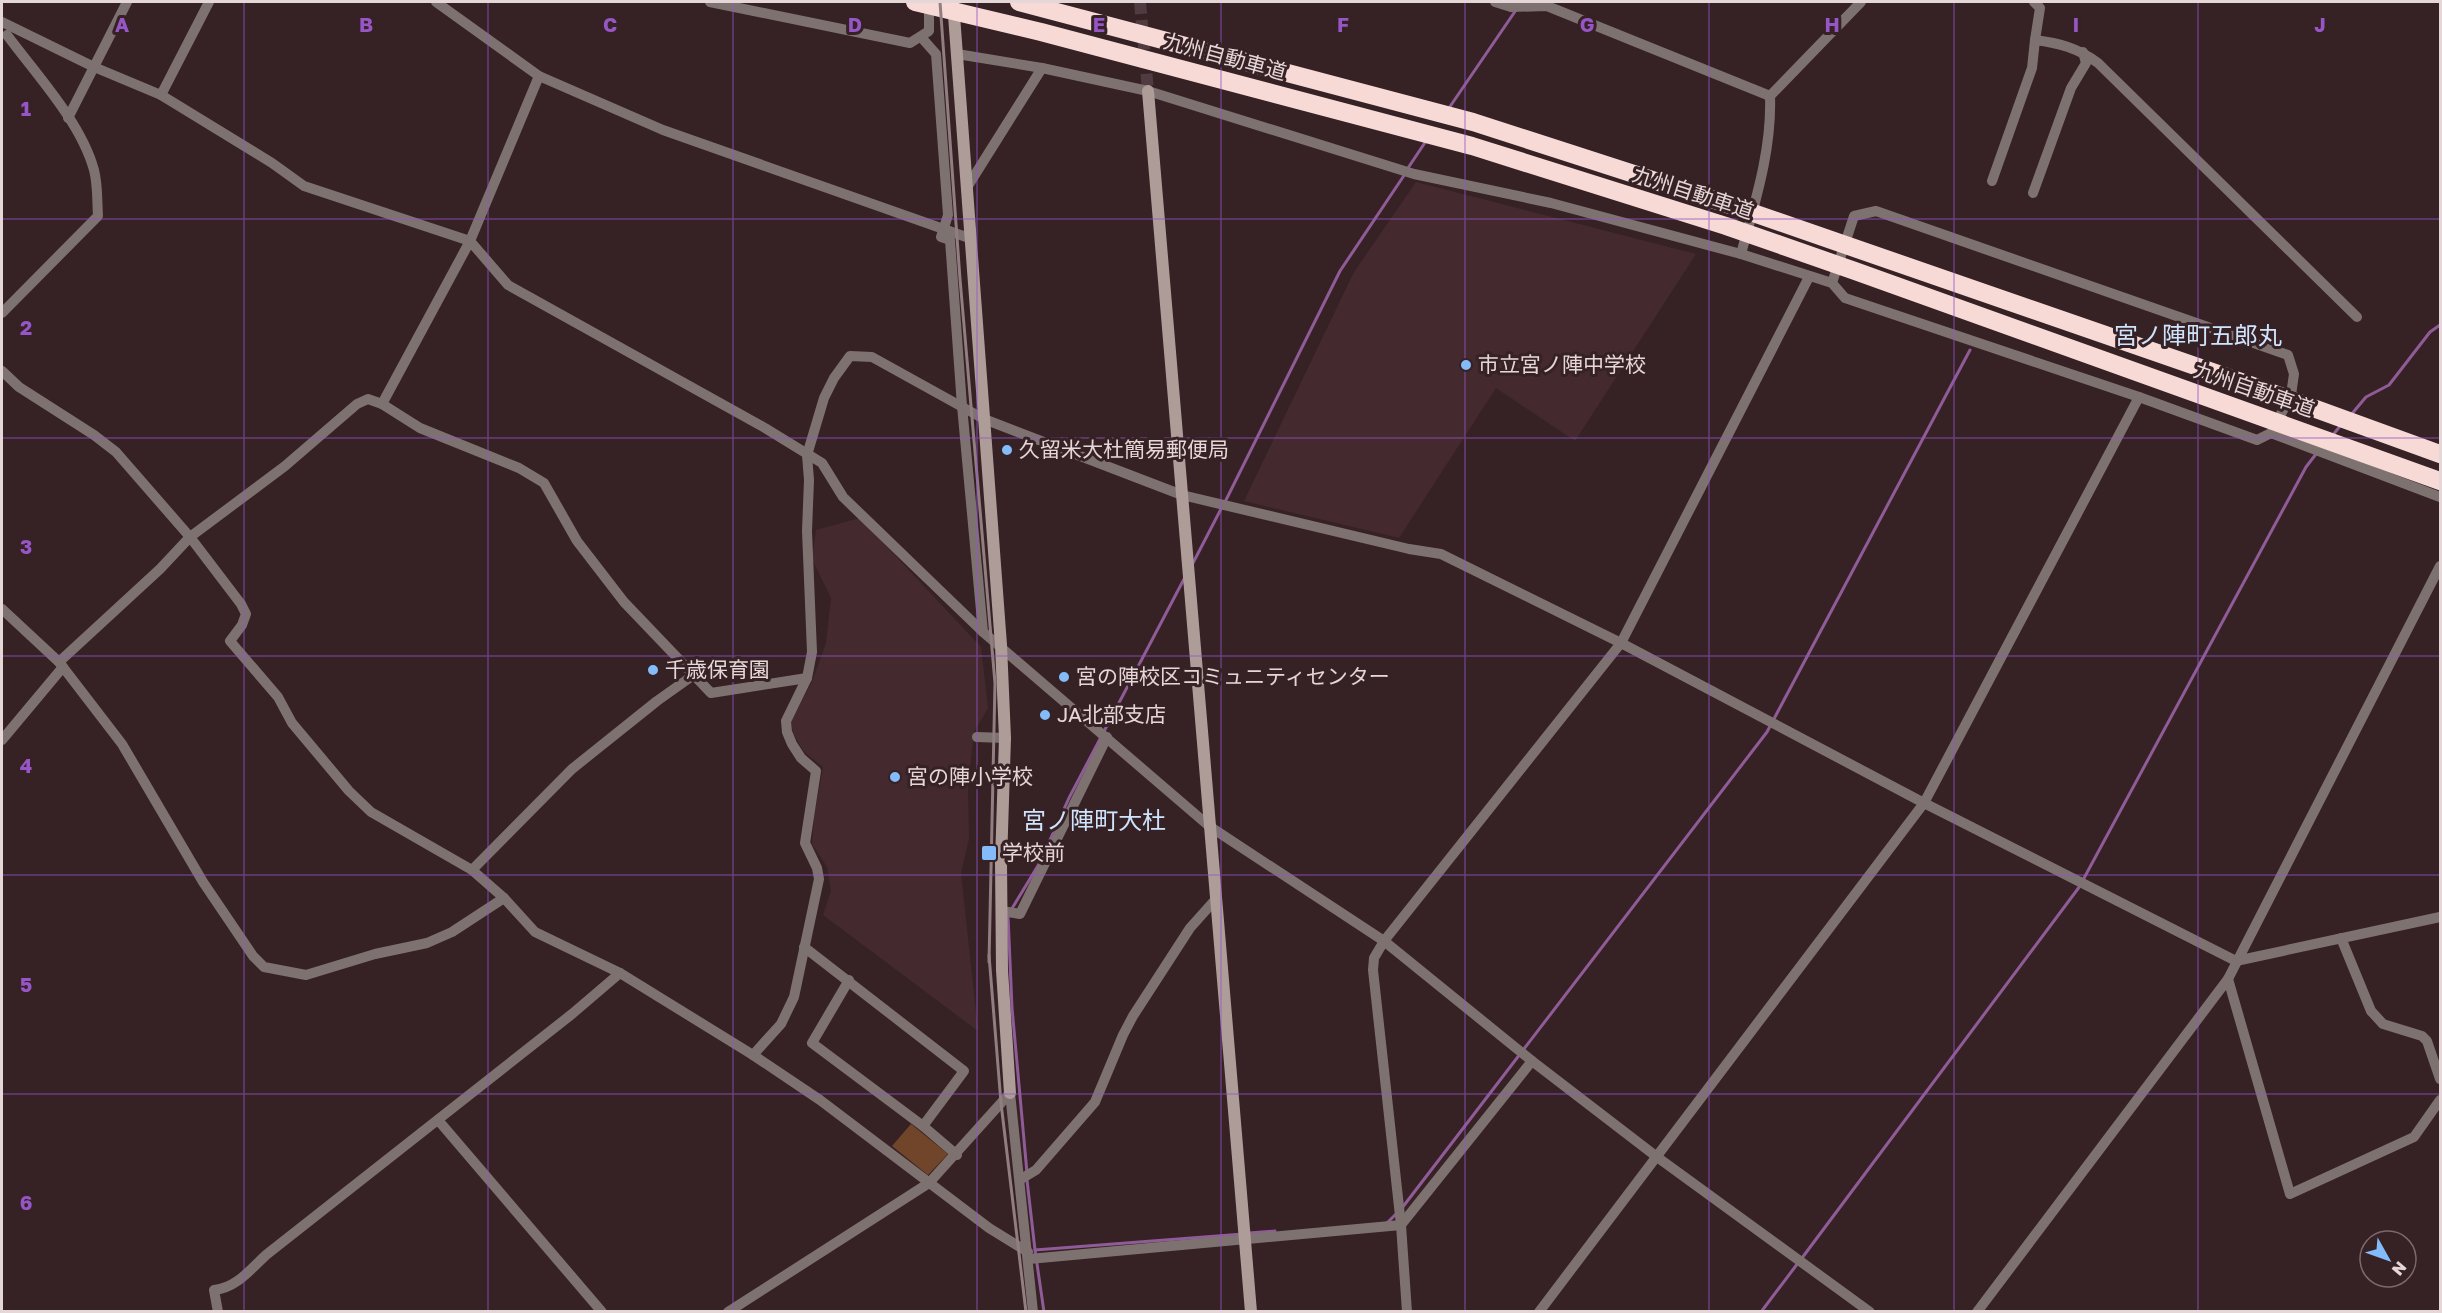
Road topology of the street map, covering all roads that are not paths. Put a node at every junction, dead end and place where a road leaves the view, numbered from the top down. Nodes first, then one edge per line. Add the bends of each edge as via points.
1 (127, 2) edge
2 (209, 2) edge
3 (436, 2) edge
4 (710, 2) edge
5 (915, 2) edge
6 (929, 2) edge
7 (953, 2) edge
8 (1019, 2) edge
9 (1495, 2) edge
10 (1861, 2) edge
11 (2034, 2) edge
12 (1513, 4) edge
13 (5, 32) edge
14 (921, 37) junction
15 (2035, 40) junction
16 (2084, 52) junction
17 (957, 54) junction
18 (94, 67) junction
19 (1042, 68) junction
20 (539, 76) junction
21 (1148, 91) junction
22 (161, 95) junction
23 (1770, 96) junction
24 (68, 118) junction
25 (1992, 180) dead end
26 (965, 190) junction
27 (2033, 193) dead end
28 (943, 228) junction
29 (969, 238) junction
30 (470, 241) junction
31 (1741, 254) junction
32 (1809, 277) junction
33 (1832, 284) junction
34 (2, 313) edge
35 (2357, 317) dead end
36 (2, 370) edge
37 (2139, 397) junction
38 (382, 404) junction
39 (962, 406) junction
40 (984, 419) junction
41 (2271, 433) junction
42 (2440, 454) edge
43 (807, 455) junction
44 (2440, 481) edge
45 (1182, 495) junction
46 (2440, 496) edge
47 (190, 537) junction
48 (2440, 566) edge
49 (2, 609) edge
50 (982, 632) junction
51 (1621, 643) junction
52 (1001, 645) junction
53 (61, 664) junction
54 (695, 674) junction
55 (807, 678) junction
56 (977, 737) dead end
57 (1107, 737) junction
58 (1005, 738) junction
59 (2, 740) edge
60 (1924, 803) junction
61 (1209, 826) junction
62 (472, 870) junction
63 (504, 898) junction
64 (1215, 900) junction
65 (1002, 911) junction
66 (2440, 917) edge
67 (2341, 938) junction
68 (1384, 940) junction
69 (804, 947) junction
70 (2236, 961) junction
71 (620, 973) junction
72 (2228, 978) junction
73 (849, 980) junction
74 (753, 1055) junction
75 (1532, 1060) junction
76 (2440, 1079) edge
77 (1010, 1093) junction
78 (2440, 1100) edge
79 (438, 1120) junction
80 (923, 1126) junction
81 (957, 1155) junction
82 (1657, 1156) junction
83 (1021, 1179) junction
84 (929, 1184) junction
85 (1401, 1225) junction
86 (1245, 1239) junction
87 (1028, 1255) junction
88 (218, 1311) edge
89 (602, 1311) edge
90 (728, 1311) edge
91 (1034, 1311) edge
92 (1251, 1311) edge
93 (1407, 1311) edge
94 (1539, 1311) edge
95 (1870, 1311) edge
96 (1977, 1311) edge

1 - 18 street
2 - 22 street
3 - 20 street
4 - 14 street via 910,43
5 - 44 highway, 九州自動車道 via 1472,146 1726,226
6 - 14 street via 929,31
7 - 17 street
8 - 42 highway, 九州自動車道 via 1473,122 1733,206
9 - 12 street
10 - 23 street
11 - 15 street via 2040,8
12 - 23 street via 1547,6
13 - 18 street
13 - 24 street
14 - 28 street via 936,54 948,215
15 - 16 street
15 - 25 street via 2032,68
16 - 27 street via 2086,63 2071,88
16 - 35 street
17 - 19 street
17 - 26 street
18 - 22 street
18 - 24 street
19 - 21 street
19 - 26 street
20 - 28 street via 663,130
20 - 30 street
21 - 31 street via 1414,174 1551,203
21 - 45 street
22 - 30 street via 304,186
23 - 31 street via 1766,153
24 - 34 street via 94,172 98,216
26 - 29 street
28 - 29 street
28 - 39 street via 941,237 950,240
29 - 40 street
30 - 38 street
30 - 43 street via 508,285
31 - 32 street
32 - 33 street
32 - 51 street
33 - 37 street via 1845,298
33 - 41 street via 1854,216 1876,211 2288,355 2294,374 2291,395
36 - 47 street via 19,387 116,452
37 - 41 street via 2257,440
37 - 60 street
38 - 47 street via 368,399 357,404 285,466
38 - 54 street via 420,428 519,468 544,483 577,542 624,602
39 - 40 street
39 - 43 street via 872,357 850,356 824,398
39 - 50 street
40 - 45 street
40 - 52 street
41 - 46 street
43 - 50 street via 822,463 843,497
43 - 55 street via 812,652
45 - 51 street via 1441,554
45 - 61 street
47 - 53 street
47 - 62 street via 246,614 231,641 278,697 299,732 372,812
48 - 70 street
49 - 53 street
50 - 52 street
51 - 60 street
51 - 68 street
52 - 57 street
52 - 58 street
53 - 59 street
53 - 63 street via 122,744 203,882 264,967 306,975 428,943
54 - 55 street via 711,693
54 - 62 street via 572,769
55 - 69 street via 786,721 792,744 816,771 805,843 819,879
56 - 58 street
57 - 61 street
57 - 65 street via 1020,914
58 - 65 street
60 - 70 street
60 - 82 street
61 - 64 street
61 - 68 street
62 - 63 street
63 - 71 street via 535,932
64 - 83 street via 1190,928 1133,1016 1095,1102 1036,1170
64 - 86 street
65 - 77 street
66 - 67 street
67 - 70 street
67 - 76 street via 2371,1011 2384,1024 2422,1036
68 - 75 street
68 - 85 street via 1374,957 1373,970
69 - 73 street
69 - 74 street via 794,997 781,1024
70 - 72 street
71 - 74 street
71 - 79 street
72 - 78 street via 2290,1194 2414,1137
72 - 96 street
73 - 80 street via 812,1043
73 - 80 street via 964,1071
74 - 84 street via 820,1100
75 - 82 street
75 - 85 street
77 - 81 street
77 - 83 street
79 - 88 street via 266,1255 239,1281 226,1289 214,1290
79 - 89 street
80 - 81 street
81 - 84 street
82 - 94 street
82 - 95 street
83 - 87 street
84 - 87 street
84 - 90 street
85 - 86 street
85 - 93 street
86 - 87 street
86 - 92 street
87 - 91 street

